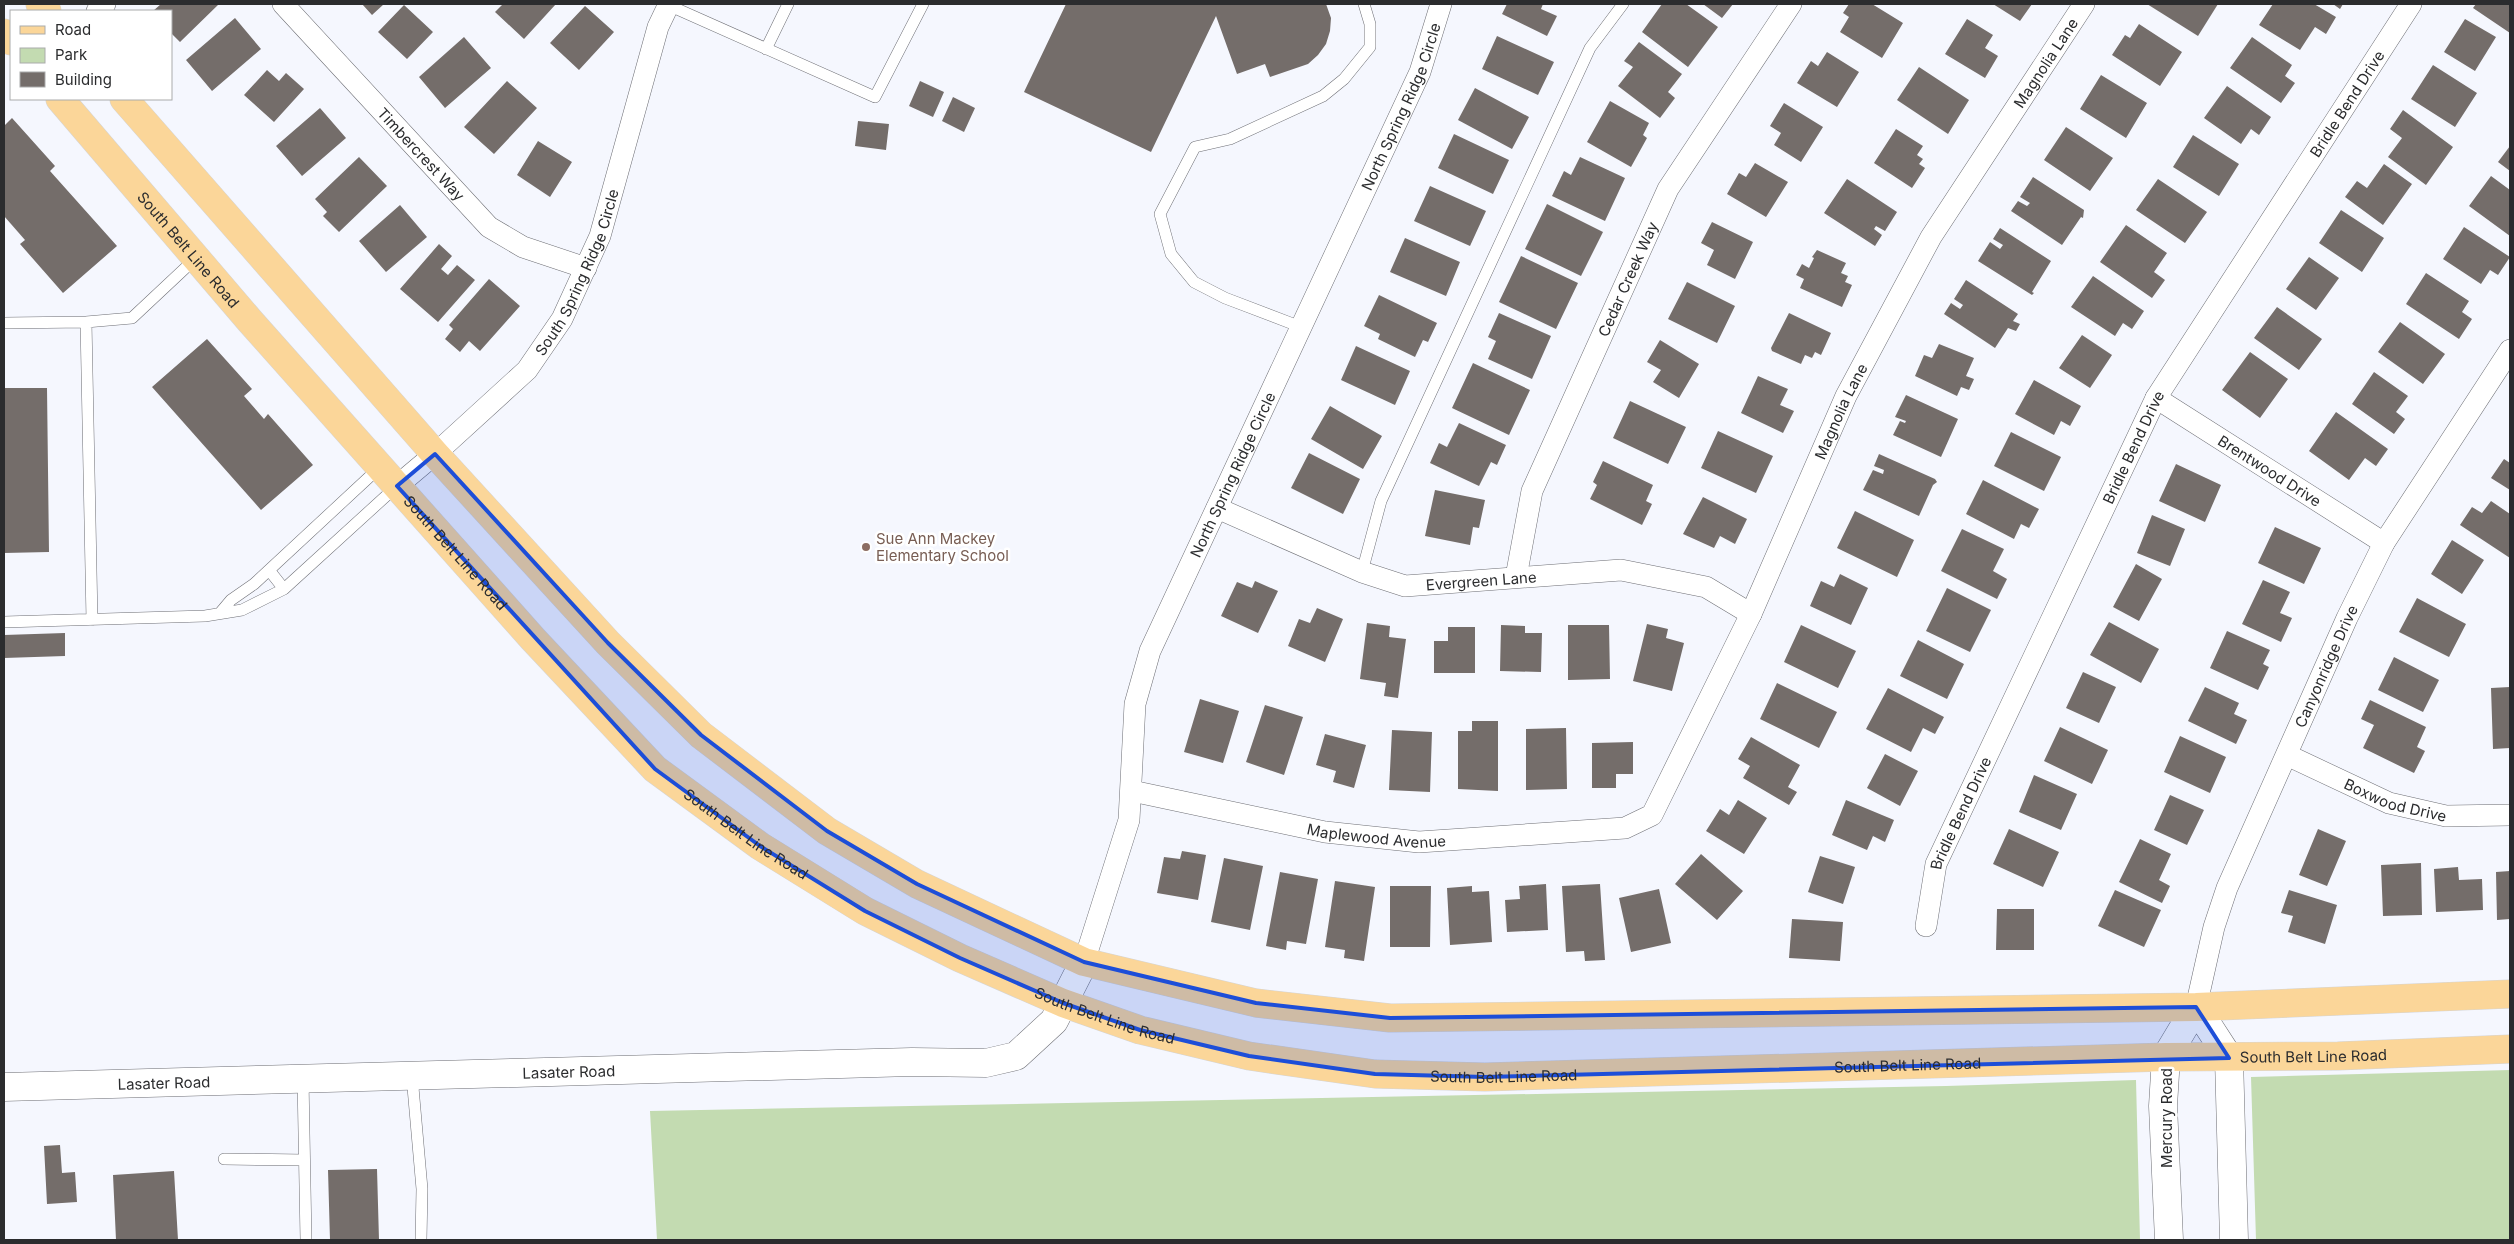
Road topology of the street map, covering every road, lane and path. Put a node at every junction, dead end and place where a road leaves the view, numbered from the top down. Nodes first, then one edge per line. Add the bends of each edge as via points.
1 (283, 4) edge
2 (667, 4) edge
3 (788, 4) edge
4 (923, 4) edge
5 (1364, 4) edge
6 (1441, 4) edge
7 (1624, 4) edge
8 (1791, 4) edge
9 (2084, 4) edge
10 (2411, 4) edge
11 (766, 49) junction
12 (61, 100) edge
13 (125, 100) edge
14 (196, 258) junction
15 (586, 268) junction
16 (86, 322) junction
17 (4, 323) edge
18 (1301, 327) junction
19 (2510, 350) edge
20 (2156, 398) junction
21 (435, 454) junction
22 (389, 476) junction
23 (1216, 508) junction
24 (2384, 543) junction
25 (269, 570) junction
26 (1362, 572) junction
27 (1516, 577) junction
28 (284, 589) junction
29 (220, 613) junction
30 (1751, 614) junction
31 (92, 620) junction
32 (4, 622) edge
33 (2287, 755) junction
34 (1132, 791) junction
35 (2510, 816) edge
36 (1625, 828) joint
37 (1926, 926) dead end
38 (1084, 962) junction
39 (2510, 994) edge
40 (1063, 1003) junction
41 (2196, 1007) junction
42 (2510, 1049) edge
43 (2166, 1057) junction
44 (2229, 1058) junction
45 (412, 1076) junction
46 (303, 1079) junction
47 (4, 1087) edge
48 (224, 1159) dead end
49 (304, 1160) junction
50 (306, 1240) edge
51 (421, 1240) edge
52 (2169, 1240) edge
53 (2234, 1240) edge

1 - 15 street, Timbercrest Way via 489,228 523,247
2 - 11 lane
2 - 15 street, South Spring Ridge Circle via 600,236
3 - 11 lane
4 - 11 lane via 874,97
5 - 18 lane via 1370,24 1370,47 1344,79 1323,96 1306,104 1230,138 1194,147 1160,214 1171,254 1194,282 1225,298
6 - 18 street, North Spring Ridge Circle via 1420,72
7 - 26 lane via 1590,48 1389,483
8 - 27 street, Cedar Creek Way via 1668,189 1532,491
9 - 30 street, Magnolia Lane via 1931,237 1846,396
10 - 20 street, Bridle Bend Drive
12 - 14 main road, South Belt Line Road
13 - 21 main road
14 - 16 lane via 132,318
14 - 22 main road, South Belt Line Road
15 - 21 street, South Spring Ridge Circle via 562,319 527,370
16 - 17 lane
16 - 31 lane
18 - 23 street, North Spring Ridge Circle
19 - 24 street, Canyonridge Drive
20 - 24 street, Brentwood Drive
20 - 37 street, Bridle Bend Drive via 1936,864
21 - 22 street, South Spring Ridge Circle
21 - 38 main road via 608,643 701,735 827,831 916,884
22 - 25 lane
22 - 28 lane
22 - 40 main road, South Belt Line Road via 533,639 655,769 760,846 865,911 960,958
23 - 26 street, Evergreen Lane
23 - 34 street, North Spring Ridge Circle via 1150,651 1135,704
24 - 33 street, Canyonridge Drive
25 - 28 lane
25 - 29 lane via 231,600
26 - 27 street, Evergreen Lane via 1405,586
27 - 30 street, Evergreen Lane via 1621,570 1706,587
28 - 29 lane via 242,610
29 - 31 lane
30 - 36 street, Magnolia Lane via 1652,814
31 - 32 lane
33 - 35 street, Boxwood Drive via 2389,803 2446,816
33 - 41 street, Canyonridge Drive via 2226,888
34 - 36 street, Maplewood Avenue via 1325,832 1419,842
34 - 38 street, North Spring Ridge Circle via 1130,820
38 - 40 street, Lasater Road
38 - 41 main road via 1256,1003 1390,1018
39 - 41 main road
40 - 43 main road, South Belt Line Road via 1140,1030 1250,1056 1375,1074 1485,1077
40 - 45 street, Lasater Road via 1054,1021 1016,1056 986,1063 912,1062
41 - 43 street, Mercury Road
41 - 44 street
42 - 44 main road, South Belt Line Road
43 - 44 main road, South Belt Line Road
43 - 52 street, Mercury Road via 2163,1106
44 - 53 street
45 - 46 street, Lasater Road
45 - 51 lane via 422,1189
46 - 47 street, Lasater Road
46 - 49 lane
48 - 49 lane
49 - 50 lane

